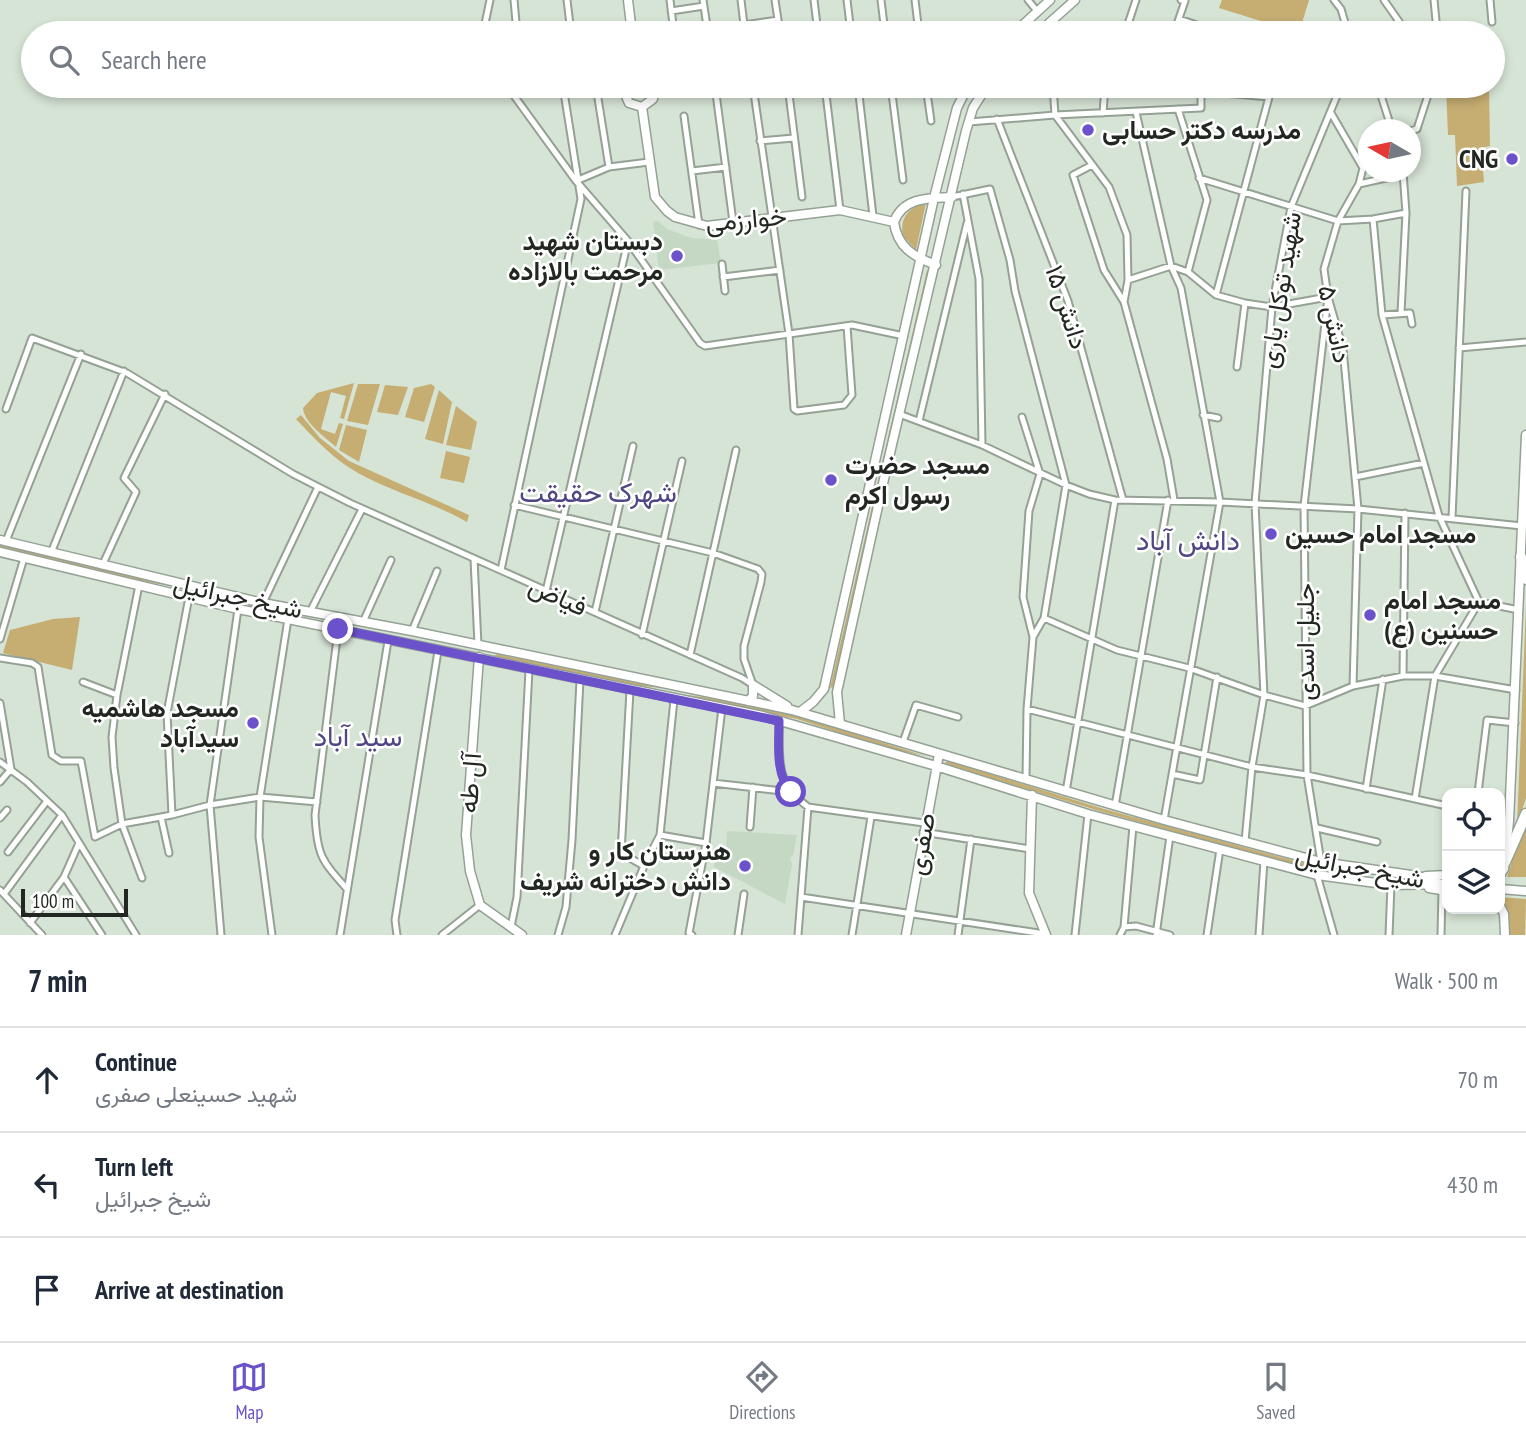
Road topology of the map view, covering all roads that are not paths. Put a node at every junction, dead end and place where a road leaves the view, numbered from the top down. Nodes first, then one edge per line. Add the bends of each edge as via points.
1 (490, 0) edge
2 (514, 0) edge
3 (567, 0) edge
4 (628, 0) edge
5 (670, 0) edge
6 (741, 0) edge
7 (775, 0) edge
8 (814, 0) edge
9 (847, 0) edge
10 (881, 0) edge
11 (915, 0) edge
12 (1028, 0) edge
13 (1050, 0) edge
14 (1075, 0) edge
15 (1136, 0) edge
16 (1334, 0) edge
17 (1384, 0) edge
18 (1434, 0) edge
19 (1490, 0) edge
20 (1183, 1) edge
21 (704, 3) edge
22 (671, 11) junction
23 (1037, 11) junction
24 (1180, 19) joint
25 (778, 20) joint
26 (486, 21) edge
27 (516, 21) edge
28 (570, 21) edge
29 (631, 21) edge
30 (672, 21) edge
31 (706, 21) edge
32 (744, 21) edge
33 (771, 21) edge
34 (817, 21) edge
35 (850, 21) edge
36 (884, 21) edge
37 (918, 21) edge
38 (1027, 21) edge
39 (1052, 21) edge
40 (1129, 21) edge
41 (1186, 21) edge
42 (1344, 21) edge
43 (1399, 21) edge
44 (1436, 21) edge
45 (1492, 21) edge
46 (516, 98) edge
47 (565, 98) edge
48 (598, 98) edge
49 (627, 98) edge
50 (651, 98) edge
51 (717, 98) edge
52 (755, 98) edge
53 (789, 98) edge
54 (826, 98) edge
55 (859, 98) edge
56 (893, 98) edge
57 (928, 98) edge
58 (962, 98) edge
59 (979, 98) edge
60 (1054, 98) edge
61 (1104, 98) edge
62 (1201, 98) edge
63 (1269, 98) edge
64 (1337, 98) edge
65 (1381, 98) edge
66 (1426, 98) edge
67 (642, 107) junction
68 (1178, 109) junction
69 (1136, 112) junction
70 (1103, 113) junction
71 (1331, 113) junction
72 (1055, 115) junction
73 (684, 116) dead end
74 (997, 119) junction
75 (1388, 119) edge
76 (1419, 119) edge
77 (931, 121) dead end
78 (970, 121) junction
79 (794, 138) junction
80 (760, 141) junction
81 (649, 162) junction
82 (1092, 165) junction
83 (609, 167) junction
84 (726, 167) junction
85 (692, 171) junction
86 (1199, 178) junction
87 (903, 180) dead end
88 (576, 181) junction
89 (1367, 182) edge
90 (1404, 182) edge
91 (1359, 184) junction
92 (1466, 191) dead end
93 (1244, 192) junction
94 (963, 194) junction
95 (802, 197) dead end
96 (951, 197) junction
97 (934, 198) junction
98 (1291, 207) junction
99 (840, 211) junction
100 (1406, 213) junction
101 (873, 216) junction
102 (771, 218) junction
103 (1373, 219) junction
104 (968, 220) junction
105 (1339, 221) junction
106 (733, 222) junction
107 (894, 222) junction
108 (699, 225) junction
109 (628, 241) junction
110 (921, 259) junction
111 (722, 264) dead end
112 (936, 265) junction
113 (1171, 266) junction
114 (780, 270) junction
115 (1188, 272) junction
116 (723, 277) junction
117 (1128, 280) junction
118 (725, 291) dead end
119 (1216, 295) junction
120 (1328, 297) junction
121 (1124, 302) junction
122 (1245, 303) junction
123 (1272, 307) junction
124 (1401, 313) junction
125 (1382, 315) junction
126 (1412, 324) dead end
127 (847, 326) junction
128 (789, 334) junction
129 (904, 336) junction
130 (1526, 342) edge
131 (1459, 348) junction
132 (81, 354) junction
133 (1237, 367) dead end
134 (124, 371) junction
135 (165, 394) junction
136 (6, 409) dead end
137 (899, 414) junction
138 (1203, 415) junction
139 (1021, 417) dead end
140 (1218, 418) dead end
141 (919, 421) junction
142 (1526, 435) edge
143 (982, 445) junction
144 (633, 446) dead end
145 (736, 450) dead end
146 (682, 461) dead end
147 (1424, 463) junction
148 (1040, 474) junction
149 (1355, 477) junction
150 (1066, 485) junction
151 (318, 487) junction
152 (1115, 500) junction
153 (1124, 500) junction
154 (1171, 500) junction
155 (1220, 502) junction
156 (1255, 503) junction
157 (514, 505) junction
158 (1304, 506) junction
159 (362, 509) junction
160 (1357, 509) junction
161 (1405, 513) junction
162 (564, 516) junction
163 (1439, 516) junction
164 (1452, 518) junction
165 (1522, 526) junction
166 (613, 529) junction
167 (3, 541) edge
168 (663, 541) junction
169 (0, 552) edge
170 (51, 553) junction
171 (713, 553) junction
172 (24, 558) junction
173 (1521, 558) junction
174 (474, 559) junction
175 (391, 560) dead end
176 (102, 565) junction
177 (500, 570) junction
178 (437, 571) dead end
179 (1526, 579) edge
180 (138, 585) junction
181 (192, 587) junction
182 (546, 591) junction
183 (189, 597) junction
184 (1479, 602) junction
185 (263, 603) junction
186 (238, 609) junction
187 (1519, 610) junction
188 (310, 612) junction
189 (594, 612) junction
190 (1044, 618) junction
191 (288, 619) junction
192 (363, 622) junction
193 (338, 629) junction
194 (412, 631) junction
195 (361, 635) junction
196 (642, 635) junction
197 (1033, 637) junction
198 (1091, 638) junction
199 (0, 639) edge
200 (388, 641) junction
201 (478, 645) junction
202 (438, 651) junction
203 (690, 655) junction
204 (1142, 658) junction
205 (0, 659) edge
206 (479, 659) junction
207 (1189, 668) junction
208 (529, 670) junction
209 (1403, 676) junction
210 (1435, 676) junction
211 (1217, 677) junction
212 (1383, 679) junction
213 (580, 680) junction
214 (83, 681) dead end
215 (753, 685) junction
216 (1353, 686) junction
217 (678, 687) junction
218 (824, 689) junction
219 (630, 690) junction
220 (1516, 690) junction
221 (837, 692) junction
222 (117, 695) junction
223 (1264, 695) junction
224 (674, 700) junction
225 (748, 701) junction
226 (0, 703) edge
227 (1305, 706) junction
228 (722, 708) junction
229 (1027, 709) junction
230 (796, 711) junction
231 (958, 717) dead end
232 (779, 721) junction
233 (1077, 722) junction
234 (1515, 723) junction
235 (840, 724) junction
236 (1128, 737) junction
237 (903, 742) junction
238 (1176, 749) junction
239 (939, 754) junction
240 (1204, 755) junction
241 (0, 761) edge
242 (936, 766) junction
243 (1252, 767) junction
244 (11, 769) junction
245 (1172, 774) junction
246 (1307, 775) junction
247 (1026, 780) junction
248 (0, 782) edge
249 (713, 783) junction
250 (753, 788) junction
251 (1479, 788) edge
252 (1366, 789) junction
253 (791, 792) junction
254 (1066, 792) junction
255 (1032, 796) junction
256 (260, 797) junction
257 (1415, 799) junction
258 (47, 801) junction
259 (317, 802) junction
260 (210, 805) junction
261 (1442, 805) edge
262 (1115, 806) junction
263 (808, 807) junction
264 (7, 810) dead end
265 (1505, 811) edge
266 (1088, 814) junction
267 (1526, 814) edge
268 (62, 815) junction
269 (172, 815) junction
270 (162, 817) junction
271 (871, 817) junction
272 (0, 818) edge
273 (1164, 820) junction
274 (122, 824) junction
275 (1133, 826) junction
276 (750, 827) dead end
277 (924, 828) junction
278 (1317, 828) junction
279 (660, 835) junction
280 (1170, 836) junction
281 (971, 839) junction
282 (1245, 841) junction
283 (1377, 842) dead end
284 (79, 843) junction
285 (706, 843) junction
286 (1030, 849) junction
287 (1220, 849) junction
288 (8, 852) dead end
289 (169, 853) dead end
290 (1264, 861) junction
291 (1321, 862) junction
292 (1505, 862) edge
293 (643, 866) junction
294 (1317, 875) junction
295 (64, 877) junction
296 (142, 878) dead end
297 (1442, 884) edge
298 (1391, 885) junction
299 (1442, 885) edge
300 (1505, 889) edge
301 (347, 890) junction
302 (1525, 891) edge
303 (2, 892) edge
304 (744, 894) dead end
305 (801, 897) junction
306 (480, 905) junction
307 (857, 905) junction
308 (909, 913) junction
309 (1443, 914) edge
310 (1502, 914) edge
311 (961, 920) junction
312 (30, 923) junction
313 (510, 927) junction
314 (1124, 927) junction
315 (1011, 928) junction
316 (1156, 933) edge
317 (1046, 934) edge
318 (42, 935) edge
319 (102, 935) edge
320 (136, 935) edge
321 (221, 935) edge
322 (272, 935) edge
323 (340, 935) edge
324 (397, 935) edge
325 (442, 935) edge
326 (522, 935) edge
327 (558, 935) edge
328 (615, 935) edge
329 (692, 935) edge
330 (738, 935) edge
331 (798, 935) edge
332 (852, 935) edge
333 (906, 935) edge
334 (958, 935) edge
335 (1010, 935) edge
336 (1075, 935) edge
337 (1120, 935) edge
338 (1170, 935) edge
339 (1206, 935) edge
340 (1259, 935) edge
341 (1334, 935) edge
342 (1388, 935) edge
343 (1441, 935) edge
344 (1505, 935) edge

1 - 26 street
2 - 27 street
3 - 28 street
4 - 29 street
5 - 22 street
6 - 32 street
7 - 25 street
8 - 34 street
9 - 35 street
10 - 36 street
11 - 37 street
12 - 23 street
13 - 23 street
14 - 39 street
15 - 40 street
16 - 42 street
17 - 43 street
18 - 44 street
19 - 45 street
20 - 24 street
21 - 22 street
21 - 31 street
22 - 30 street
23 - 38 street
24 - 41 street
25 - 33 street
46 - 88 street
47 - 88 street
48 - 83 street
49 - 67 street
50 - 67 street
51 - 84 street
52 - 80 street
53 - 79 street
54 - 99 street
55 - 101 street
56 - 87 street
57 - 77 street
58 - 97 street
59 - 78 street
60 - 72 street
61 - 70 street
62 - 68 street via 1201,108
63 - 93 street
64 - 71 street, شهید توکل یاری
65 - 75 street
66 - 76 street
67 - 81 street, خوارزمی
68 - 69 street
68 - 86 street
69 - 70 street
69 - 113 street
70 - 72 street
71 - 91 street via 1363,168
71 - 98 street, شهید توکل یاری
72 - 74 street
72 - 82 street
73 - 85 street
74 - 78 street
74 - 153 street, دانش ۱۵ via 1068,301
78 - 96 street
79 - 80 street
79 - 95 street
80 - 102 street
81 - 83 street
81 - 108 street, خوارزمی via 654,197 676,217
82 - 117 street via 1109,187 1127,235
82 - 121 street via 1073,176 1104,270
83 - 88 street
84 - 85 street
84 - 106 street
85 - 108 street
86 - 93 street
86 - 115 street via 1207,200
88 - 109 street
88 - 157 street via 581,199
89 - 91 street
90 - 100 street
91 - 105 street, دانش ۵
92 - 131 street
93 - 98 street
93 - 119 street
94 - 96 street
94 - 104 street
94 - 150 street via 990,189
96 - 97 street
96 - 112 street
97 - 107 street via 907,205
97 - 110 street
98 - 105 street
98 - 123 street, شهید توکل یاری
99 - 101 street, خوارزمی
99 - 102 street, خوارزمی
100 - 103 street
100 - 124 street
101 - 107 street, خوارزمی
102 - 106 street, خوارزمی
102 - 114 street
103 - 105 street
103 - 125 street
104 - 141 street
104 - 143 street via 979,279
105 - 120 street, دانش ۵ via 1324,270
106 - 108 street, خوارزمی
107 - 110 street via 904,247
109 - 128 street via 699,343 709,347
109 - 162 street
110 - 112 street
110 - 129 street
111 - 116 street
112 - 137 street
113 - 115 street
113 - 117 street
113 - 138 street via 1181,288
114 - 116 street
114 - 128 street
115 - 119 street
116 - 118 street
117 - 121 street
119 - 122 street
120 - 123 street
120 - 149 street, دانش ۵ via 1343,349
120 - 158 street, جلیل اسدی
121 - 154 street via 1167,459
122 - 123 street
122 - 133 street
123 - 156 street, شهید توکل یاری
124 - 125 street
124 - 126 street via 1410,313
125 - 147 street
127 - 128 street
127 - 128 street via 849,401 801,412 794,409
127 - 129 street
129 - 218 street
130 - 131 street
131 - 164 street
132 - 134 street, فیاض
132 - 136 street, فیاض via 32,338
132 - 167 street
134 - 135 street, فیاض
134 - 170 street
135 - 151 street, فیاض
135 - 176 street via 124,478 136,492
137 - 141 street
137 - 221 street
138 - 140 street
138 - 155 street
139 - 148 street
141 - 143 street
142 - 165 street
143 - 148 street
144 - 166 street
145 - 171 street
146 - 168 street
147 - 149 street
147 - 163 street
148 - 150 street
148 - 197 street via 1029,511 1023,597
149 - 160 street, دانش ۵
150 - 152 street
150 - 190 street
151 - 159 street, فیاض
151 - 185 street
152 - 153 street
152 - 198 street
153 - 154 street
154 - 155 street
154 - 204 street
155 - 156 street
155 - 207 street
156 - 158 street
156 - 223 street, شهید توکل یاری
157 - 162 street
157 - 177 street
158 - 160 street
158 - 227 street, جلیل اسدی
159 - 174 street, فیاض
159 - 188 street
160 - 161 street
160 - 216 street, دانش ۵
161 - 163 street
161 - 209 street
162 - 166 street
162 - 182 street
163 - 164 street
163 - 184 street
164 - 165 street
165 - 173 street
166 - 168 street
166 - 189 street
167 - 170 street, شیخ جبرائیل
168 - 171 street
168 - 196 street
169 - 172 street, شیخ جبرائیل
170 - 176 street, شیخ جبرائیل
171 - 203 street
171 - 215 street via 762,574 744,646
172 - 180 street, شیخ جبرائیل
172 - 199 street
173 - 179 highway
173 - 187 street
174 - 177 street, فیاض
174 - 201 street
175 - 192 street
176 - 181 street, شیخ جبرائیل
177 - 182 street, فیاض
178 - 194 street
180 - 183 street, شیخ جبرائیل
180 - 222 street
181 - 183 street
181 - 185 street, شیخ جبرائیل
182 - 189 street, فیاض
183 - 186 street, شیخ جبرائیل
183 - 269 street via 167,713
184 - 187 street
184 - 210 street
185 - 188 street, شیخ جبرائیل
186 - 191 street, شیخ جبرائیل
186 - 260 street
187 - 220 street
188 - 192 street, شیخ جبرائیل
189 - 196 street, فیاض
190 - 197 street
190 - 198 street
191 - 193 street, شیخ جبرائیل
191 - 256 street
192 - 194 street, شیخ جبرائیل
192 - 195 street
193 - 195 street, شیخ جبرائیل
193 - 259 street
194 - 201 street, شیخ جبرائیل
195 - 200 street, شیخ جبرائیل
196 - 203 street, فیاض
197 - 229 street
198 - 204 street
198 - 233 street
200 - 202 street, شیخ جبرائیل
200 - 301 street
201 - 206 street, آل طه
201 - 217 street, شیخ جبرائیل
202 - 206 street, شیخ جبرائیل
202 - 324 street
203 - 215 street, فیاض
204 - 207 street
204 - 236 street
205 - 274 street via 38,667 52,755 61,761 81,761 95,837
206 - 208 street, شیخ جبرائیل
206 - 306 street, آل طه via 466,835
207 - 211 street
207 - 238 street
208 - 213 street, شیخ جبرائیل
208 - 313 street via 517,897
209 - 210 street
209 - 212 street
210 - 220 street
210 - 257 street
211 - 223 street
211 - 240 street
212 - 216 street
212 - 252 street
213 - 219 street, شیخ جبرائیل
213 - 327 street via 572,840 566,907
214 - 222 street
215 - 225 street
215 - 230 street
216 - 227 street
217 - 224 street
217 - 225 street, شیخ جبرائیل
218 - 221 street
218 - 230 street
219 - 224 street, شیخ جبرائیل
219 - 293 street via 621,853
220 - 234 street
221 - 235 street
222 - 274 street via 112,737
223 - 227 street
223 - 243 street, شهید توکل یاری
224 - 228 street, شیخ جبرائیل
224 - 279 street
225 - 230 street, شیخ جبرائیل
226 - 244 street
227 - 246 street, جلیل اسدی
228 - 232 street, شیخ جبرائیل
228 - 249 street
229 - 233 street
229 - 247 street
230 - 235 street, شیخ جبرائیل
231 - 237 street via 916,705
232 - 242 street, شیخ جبرائیل
232 - 253 street via 780,762
233 - 236 street
233 - 254 street
234 - 251 street via 1487,720
234 - 265 street
235 - 237 street, شیخ جبرائیل
236 - 238 street
236 - 262 street
237 - 239 street, شیخ جبرائیل
238 - 240 street
238 - 245 street
239 - 242 street, صفری
239 - 247 street, شیخ جبرائیل
240 - 243 street
240 - 245 street via 1200,780
241 - 244 street
242 - 255 street, شیخ جبرائیل
242 - 277 street, صفری
243 - 246 street
243 - 282 street, شهید توکل یاری
244 - 248 street
244 - 258 street
245 - 273 street
246 - 252 street
246 - 278 street, جلیل اسدی
247 - 254 street, شیخ جبرائیل
249 - 250 street
249 - 285 street
250 - 253 street
250 - 276 street
252 - 257 street
253 - 263 street
254 - 262 street, شیخ جبرائیل
255 - 266 street, شیخ جبرائیل
255 - 286 street
256 - 259 street
256 - 260 street
256 - 322 street via 259,837
257 - 261 street
258 - 268 street
258 - 288 street
259 - 301 street via 321,856
260 - 269 street
260 - 321 street
262 - 273 street, شیخ جبرائیل
263 - 271 street
263 - 305 street
264 - 272 street
266 - 275 street, شیخ جبرائیل
266 - 336 street
267 - 292 highway
268 - 284 street
268 - 303 street
269 - 270 street
270 - 274 street
270 - 289 street
271 - 277 street
271 - 307 street
273 - 282 street, شیخ جبرائیل
274 - 296 street
275 - 280 street, شیخ جبرائیل
275 - 314 street
277 - 281 street
277 - 308 street, صفری
278 - 283 street
278 - 291 street, جلیل اسدی
279 - 285 street
279 - 293 street
280 - 287 street, شیخ جبرائیل
280 - 316 street
281 - 286 street
281 - 311 street
282 - 291 street, شیخ جبرائیل
284 - 295 street
284 - 320 street
285 - 329 street
286 - 317 street via 1030,893
287 - 290 street, شیخ جبرائیل
287 - 339 street
290 - 294 street, شیخ جبرائیل
290 - 340 street
291 - 297 street, شیخ جبرائیل via 1418,876
293 - 328 street
294 - 298 street, شیخ جبرائیل
294 - 341 street
295 - 312 street
295 - 319 street
298 - 299 street, شیخ جبرائیل
298 - 342 street
300 - 302 street
301 - 323 street
303 - 312 street
304 - 330 street
305 - 307 street
305 - 331 street
306 - 313 street
306 - 325 street
307 - 308 street
307 - 332 street
308 - 311 street
308 - 333 street, صفری
309 - 343 street
310 - 344 street
311 - 315 street
311 - 334 street
312 - 318 street
313 - 326 street
314 - 316 street
314 - 337 street
315 - 317 street
315 - 335 street
316 - 338 street

